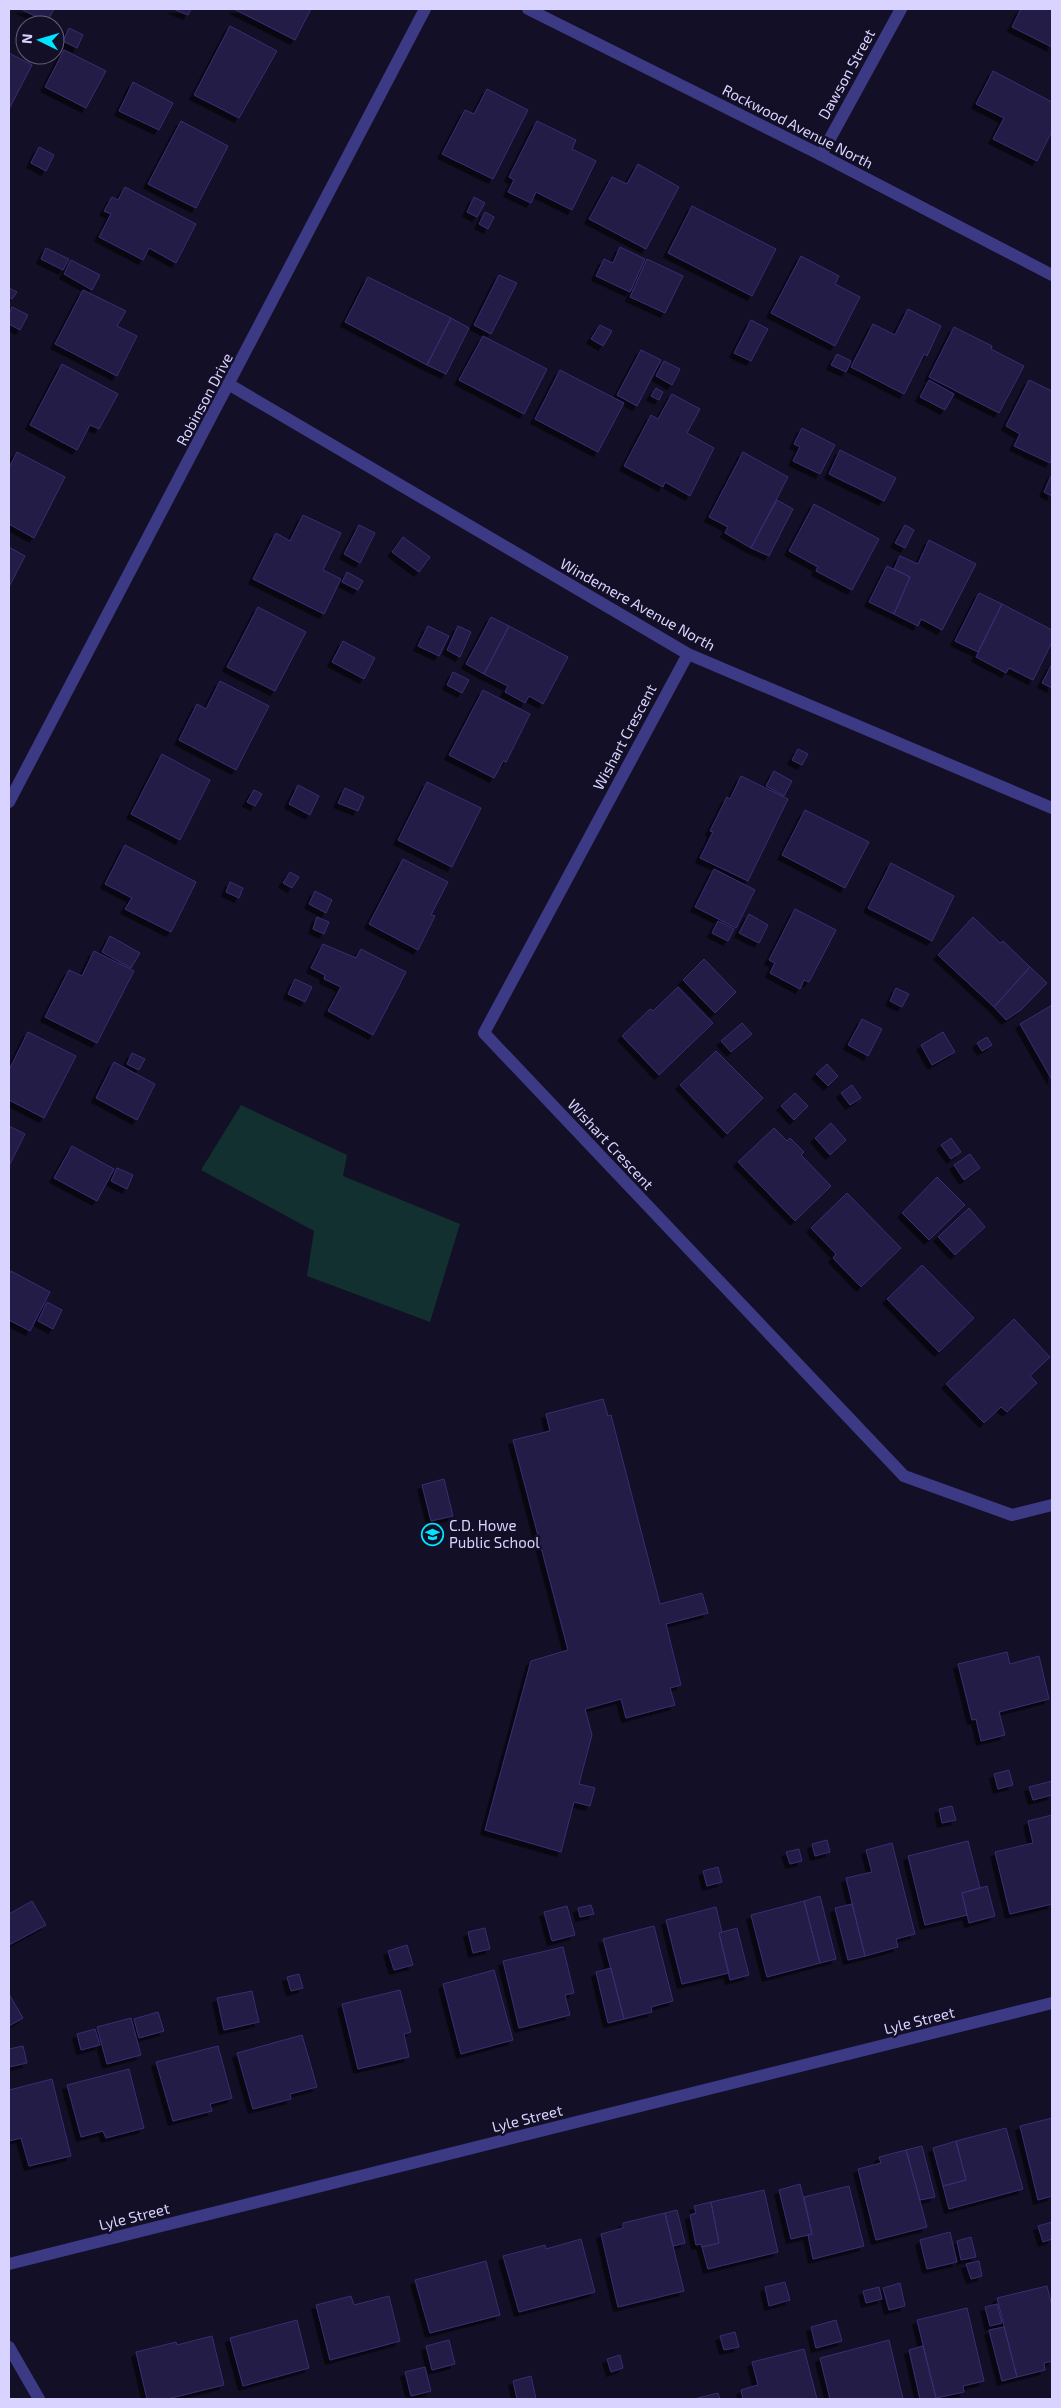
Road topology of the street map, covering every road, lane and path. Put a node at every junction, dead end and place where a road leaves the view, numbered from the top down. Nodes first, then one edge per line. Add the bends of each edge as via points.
1 (425, 9) edge
2 (528, 9) edge
3 (900, 9) edge
4 (821, 155) junction
5 (1052, 275) edge
6 (230, 385) junction
7 (688, 654) junction
8 (9, 802) edge
9 (1052, 808) edge
10 (1052, 1505) edge
11 (1052, 2003) edge
12 (9, 2264) edge
13 (9, 2347) edge
14 (39, 2399) edge

1 - 6 street, Robinson Drive
2 - 4 street, Rockwood Avenue North
3 - 4 street, Dawson Street
4 - 5 street, Rockwood Avenue North
6 - 7 street, Windemere Avenue North
6 - 8 street, Robinson Drive
7 - 9 street, Windemere Avenue North
7 - 10 street, Wishart Crescent via 484,1033 904,1476 1012,1515
11 - 12 street, Lyle Street
13 - 14 street

